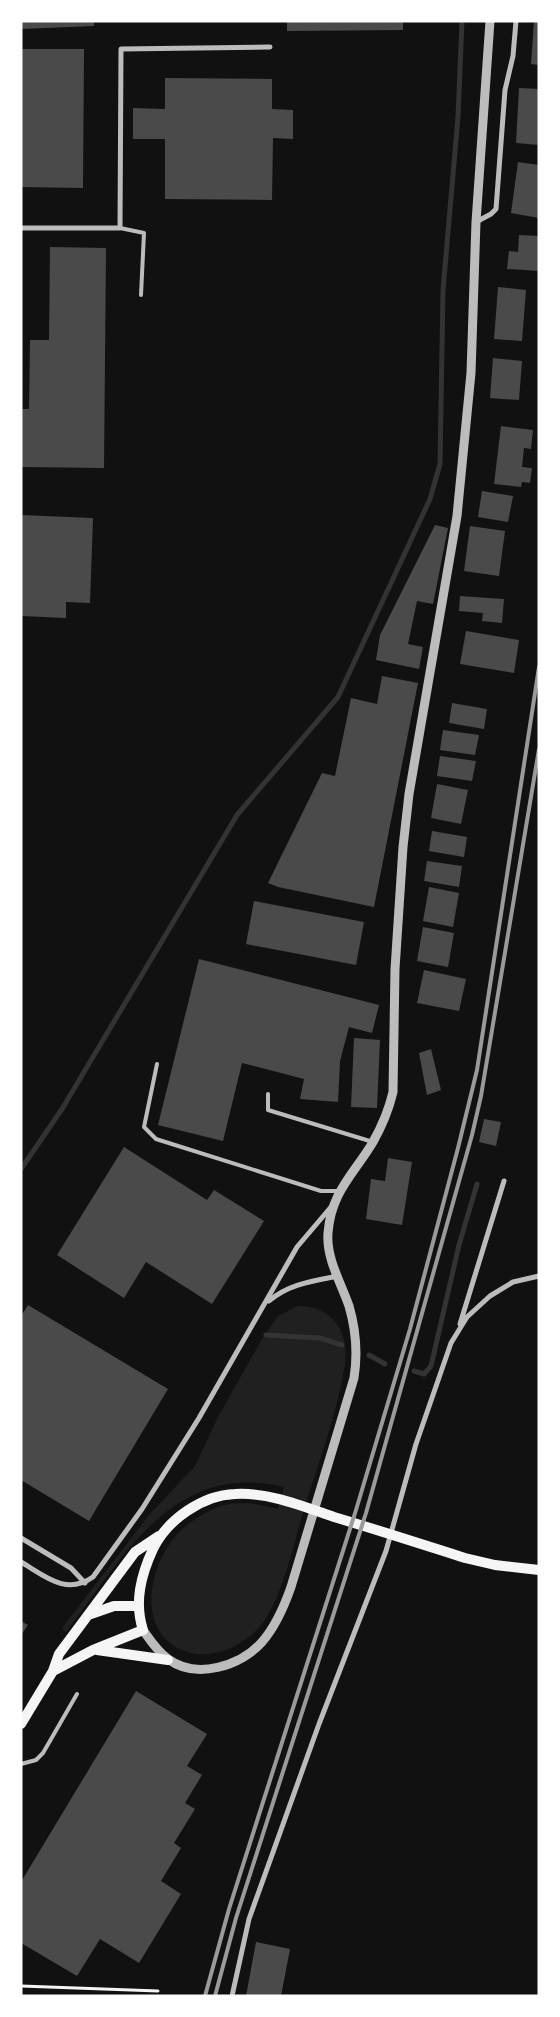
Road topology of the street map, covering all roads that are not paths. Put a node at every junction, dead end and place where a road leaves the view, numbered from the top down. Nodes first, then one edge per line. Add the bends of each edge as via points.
1 (490, 21) edge
2 (516, 21) edge
3 (270, 47) dead end
4 (476, 222) junction
5 (21, 228) edge
6 (120, 228) junction
7 (141, 295) dead end
8 (157, 1064) dead end
9 (268, 1094) dead end
10 (373, 1142) junction
11 (504, 1181) dead end
12 (338, 1191) junction
13 (333, 1205) junction
14 (338, 1276) junction
15 (539, 1276) edge
16 (265, 1305) junction
17 (458, 1329) junction
18 (160, 1536) junction
19 (21, 1538) edge
20 (21, 1562) edge
21 (539, 1570) edge
22 (85, 1584) junction
23 (138, 1606) junction
24 (89, 1615) junction
25 (143, 1630) junction
26 (94, 1650) junction
27 (168, 1660) junction
28 (53, 1671) junction
29 (77, 1694) dead end
30 (21, 1724) edge
31 (21, 1764) edge
32 (232, 1996) edge

1 - 4 street
2 - 4 street via 513,56 505,90 496,209
3 - 6 street via 121,49
4 - 10 street via 471,374 457,516 409,794 403,847 395,969 393,1092 389,1109
5 - 6 street
6 - 7 lane via 144,233
8 - 12 lane via 144,1127 156,1139 321,1191
9 - 10 lane via 268,1110
10 - 12 street
11 - 17 street
12 - 13 street
13 - 14 street via 328,1234 329,1252
13 - 16 street via 297,1247
14 - 16 street via 291,1286 278,1292
14 - 27 street via 354,1327 357,1359 354,1378 286,1602 261,1643 237,1661 217,1668 199,1669
15 - 17 street via 513,1282 490,1296
16 - 22 street via 142,1509
17 - 32 street via 416,1444 386,1551 249,1919
18 - 21 main road via 173,1521 218,1496 257,1494 465,1558
18 - 23 main road via 144,1572
18 - 24 main road via 135,1552
19 - 22 street via 71,1568
20 - 22 street via 61,1586
23 - 24 main road via 114,1606
23 - 25 main road
24 - 28 main road via 59,1654
25 - 26 main road
25 - 27 street
26 - 27 main road
26 - 28 main road
28 - 30 main road
29 - 31 lane via 43,1753 36,1760

